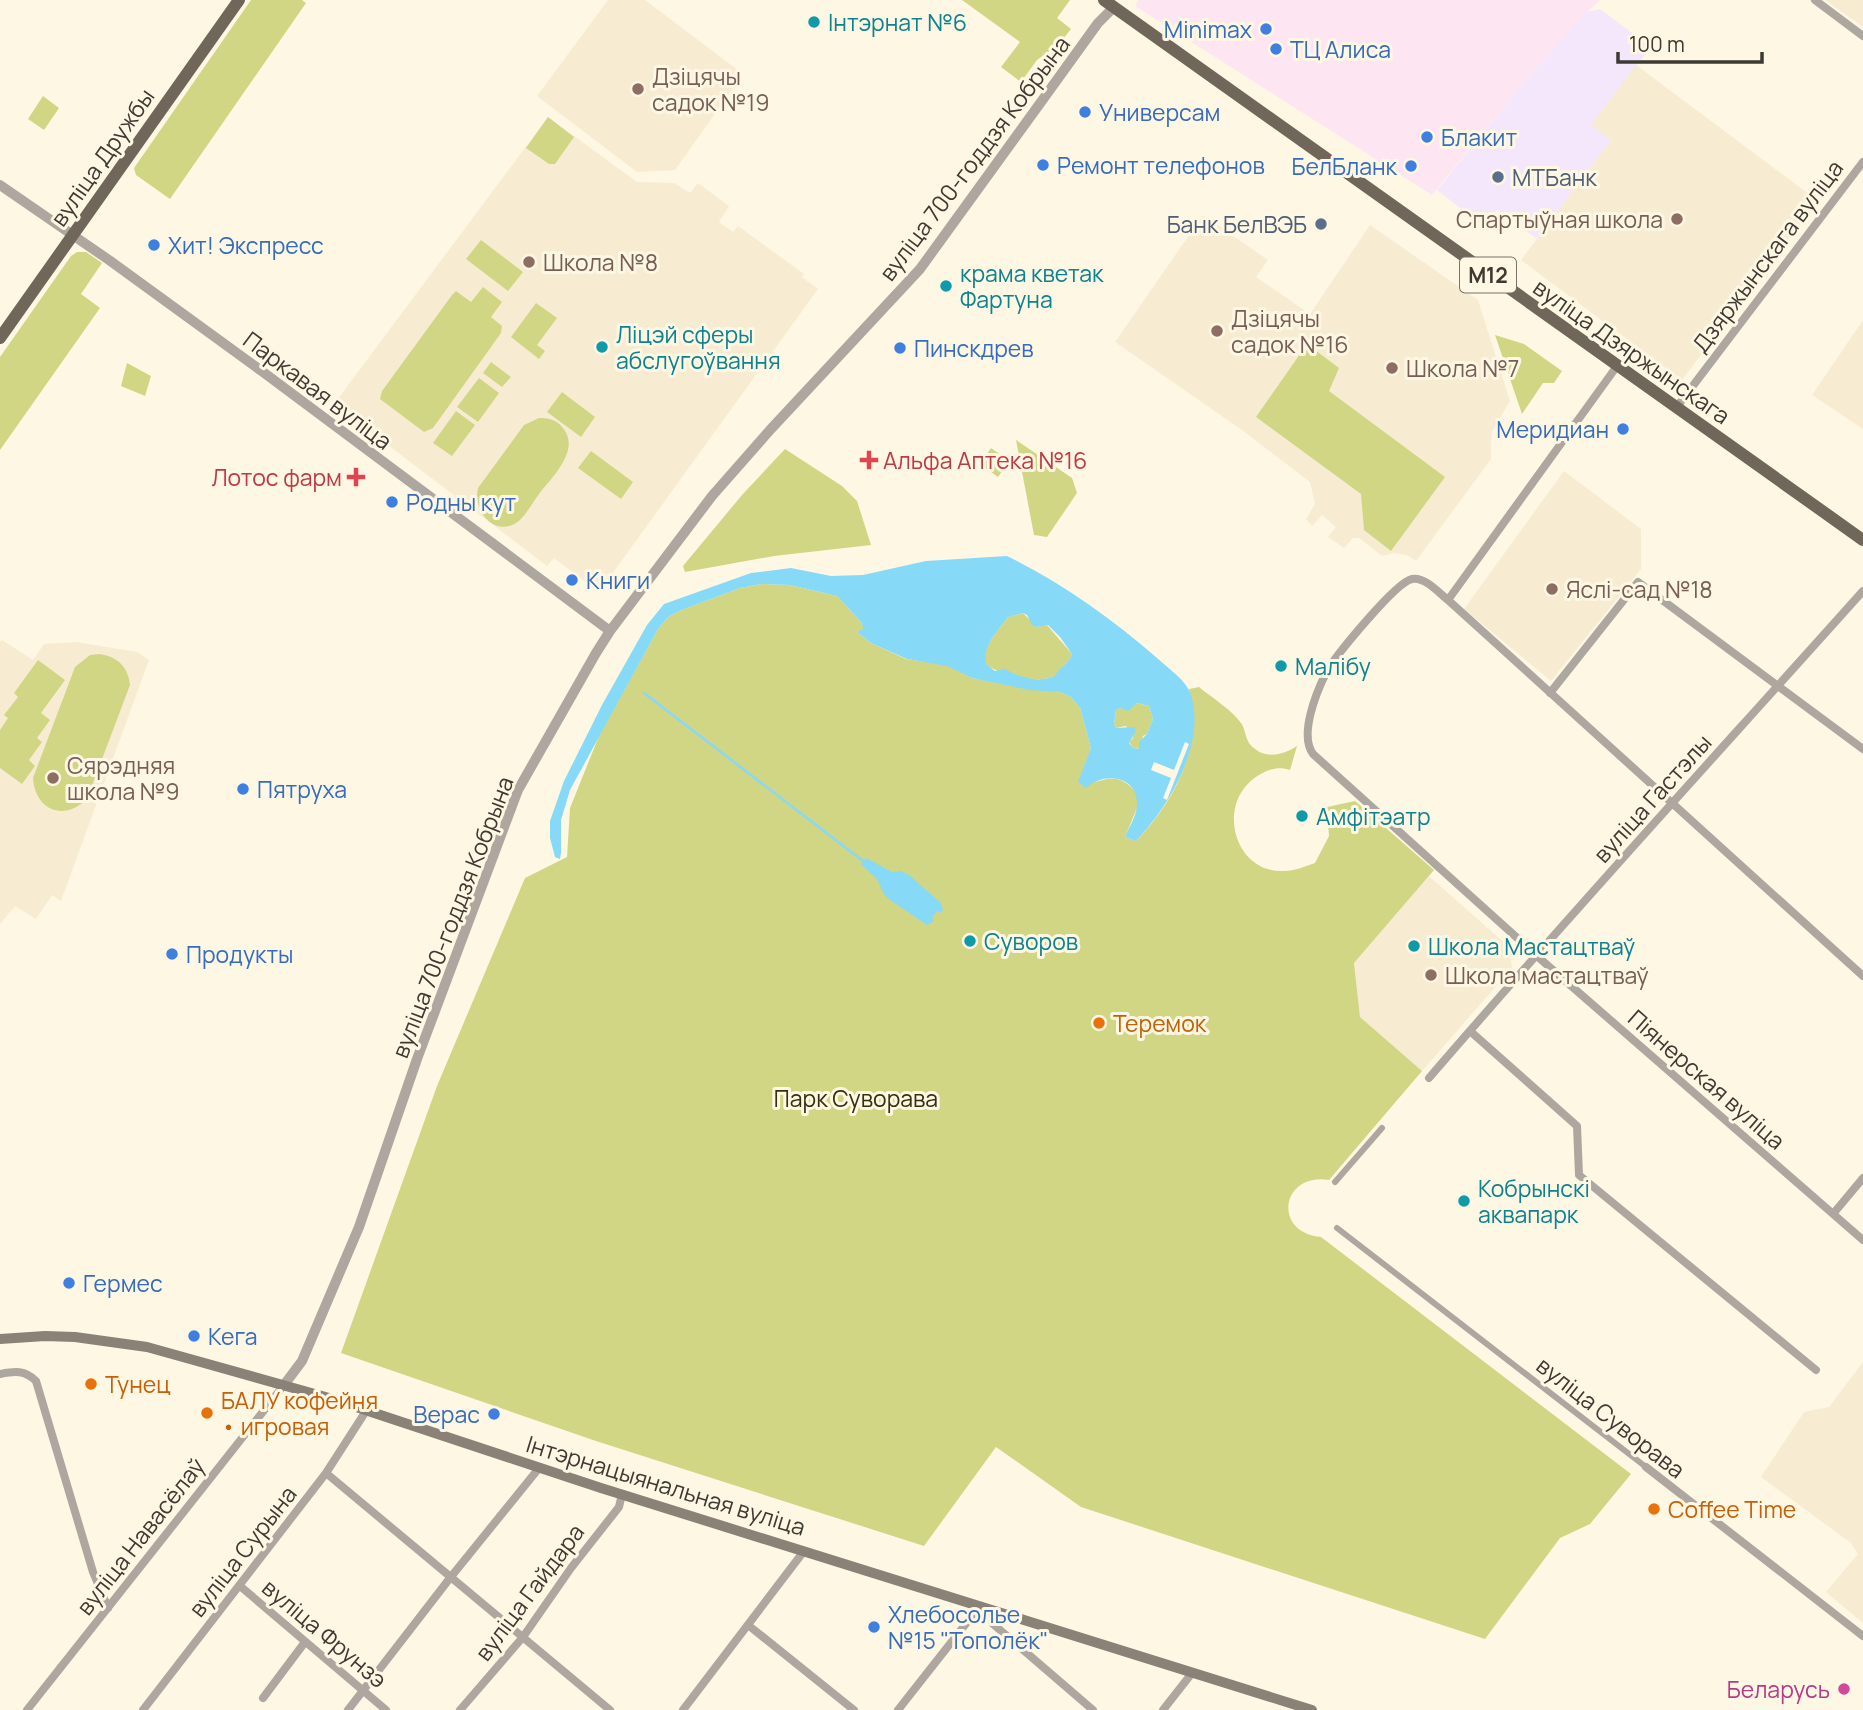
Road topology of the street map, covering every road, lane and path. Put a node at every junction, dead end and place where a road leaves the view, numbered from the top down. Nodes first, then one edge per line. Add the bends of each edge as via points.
1 (239, 0) edge
2 (1815, 0) edge
3 (1112, 2) edge
4 (1863, 36) edge
5 (1863, 162) edge
6 (0, 185) edge
7 (73, 235) junction
8 (0, 338) edge
9 (1617, 366) junction
10 (1676, 408) junction
11 (1863, 540) edge
12 (1863, 591) edge
13 (1448, 600) junction
14 (610, 631) junction
15 (1779, 686) junction
16 (1550, 693) junction
17 (1863, 749) edge
18 (1674, 804) junction
19 (1535, 954) junction
20 (1863, 976) edge
21 (1470, 1031) junction
22 (1430, 1078) dead end
23 (1382, 1128) dead end
24 (1863, 1178) edge
25 (1335, 1182) dead end
26 (1833, 1214) junction
27 (1337, 1228) dead end
28 (1863, 1240) edge
29 (0, 1339) edge
30 (1816, 1370) dead end
31 (0, 1374) edge
32 (284, 1385) junction
33 (366, 1411) junction
34 (1646, 1467) joint
35 (539, 1468) junction
36 (326, 1473) junction
37 (622, 1494) junction
38 (804, 1551) junction
39 (450, 1578) junction
40 (240, 1586) junction
41 (108, 1608) junction
42 (983, 1609) junction
43 (748, 1625) junction
44 (1863, 1636) edge
45 (523, 1637) junction
46 (306, 1642) junction
47 (1192, 1673) junction
48 (363, 1691) junction
49 (263, 1698) dead end
50 (27, 1710) edge
51 (143, 1710) edge
52 (348, 1710) edge
53 (386, 1710) edge
54 (460, 1710) edge
55 (610, 1710) edge
56 (683, 1710) edge
57 (855, 1710) edge
58 (898, 1710) edge
59 (1093, 1710) edge
60 (1163, 1710) edge
61 (1312, 1710) edge

1 - 7 main road, вуліца Дружбы
2 - 4 street
3 - 9 main road, вуліца Дзяржынскага / М12
3 - 14 street, вуліца 700-годдзя Кобрына via 920,269 712,496
5 - 10 street, Дзяржынскага вуліца
6 - 7 street, Паркавая вуліца
7 - 8 main road, вуліца Дружбы
7 - 14 street, Паркавая вуліца
9 - 10 main road, вуліца Дзяржынскага / М12
9 - 13 street
10 - 11 main road, вуліца Дзяржынскага / М12
12 - 15 street, вуліца Гастэлы
13 - 16 street
13 - 19 street, Піянерская вуліца via 1415,578 1392,592 1326,672 1308,723 1308,748
14 - 32 street, вуліца 700-годдзя Кобрына via 518,790 359,1227 302,1361
15 - 16 street via 1638,582
15 - 17 street
15 - 18 street, вуліца Гастэлы
16 - 18 street
18 - 19 street, вуліца Гастэлы
18 - 20 street
19 - 21 street, вуліца Гастэлы
19 - 26 street, Піянерская вуліца
21 - 22 street, вуліца Гастэлы
21 - 30 street via 1577,1126 1579,1175
23 - 25 street
24 - 26 street
26 - 28 street, Піянерская вуліца
27 - 34 street, вуліца Суворава
29 - 32 main road, Інтэрнацыянальная вуліца via 55,1336 124,1343
31 - 41 street via 19,1371 36,1381
32 - 33 main road, Інтэрнацыянальная вуліца
32 - 41 street, вуліца Навасёлаў
33 - 35 main road, Інтэрнацыянальная вуліца
33 - 36 street, вуліца Сурына
34 - 44 street, вуліца Суворава
35 - 37 main road, Інтэрнацыянальная вуліца
35 - 39 street
36 - 39 street
36 - 40 street, вуліца Сурына
37 - 38 main road, Інтэрнацыянальная вуліца
37 - 45 street, вуліца Гайдара via 619,1507
38 - 42 main road, Інтэрнацыянальная вуліца
38 - 43 street
39 - 45 street
39 - 48 street
40 - 46 street, вуліца Фрунзэ
40 - 51 street, вуліца Сурына
41 - 50 street, вуліца Навасёлаў
42 - 47 main road, Інтэрнацыянальная вуліца
42 - 58 street
42 - 59 street via 993,1624
43 - 56 street
43 - 57 street
45 - 54 street, вуліца Гайдара
45 - 55 street
46 - 48 street, вуліца Фрунзэ
46 - 49 street
47 - 60 street
47 - 61 main road, Інтэрнацыянальная вуліца
48 - 52 street
48 - 53 street, вуліца Фрунзэ

